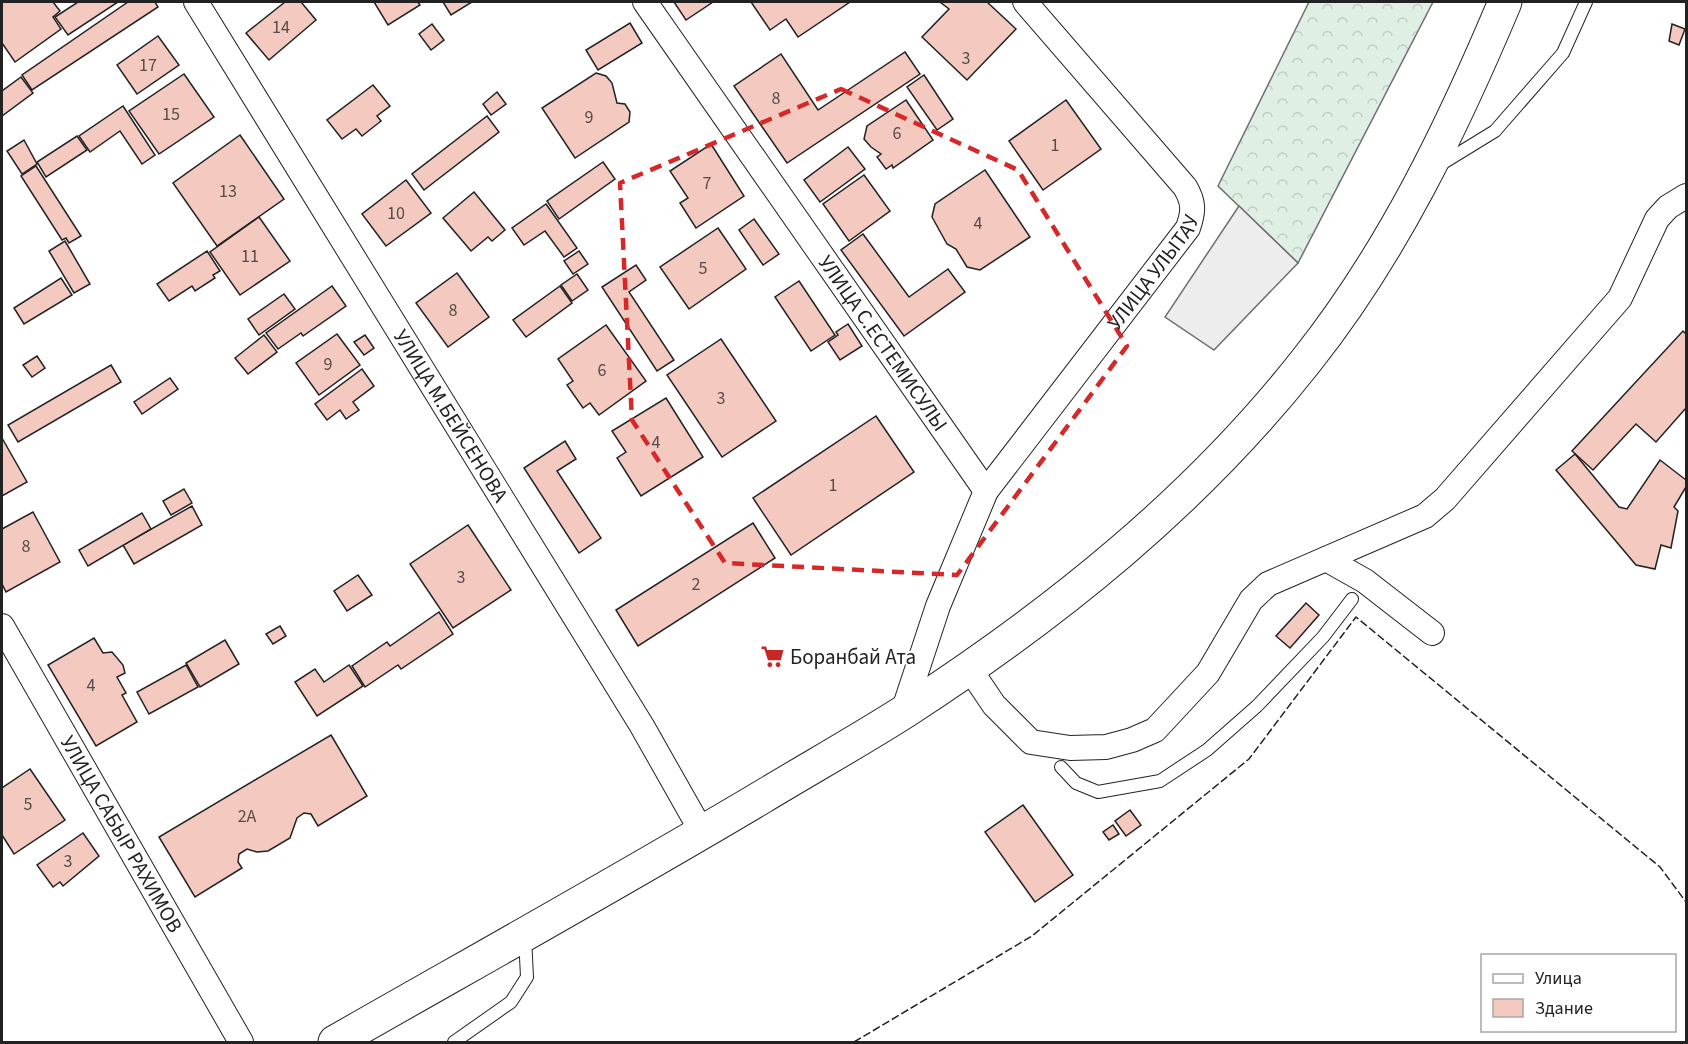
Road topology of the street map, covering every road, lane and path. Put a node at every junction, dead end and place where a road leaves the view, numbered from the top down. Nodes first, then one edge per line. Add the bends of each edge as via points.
1 (196, 2) edge
2 (645, 2) edge
3 (1025, 2) edge
4 (1505, 2) edge
5 (1586, 2) edge
6 (1425, 175) junction
7 (1686, 196) edge
8 (986, 491) junction
9 (1326, 559) junction
10 (1359, 590) junction
11 (2, 626) edge
12 (1432, 633) dead end
13 (969, 668) junction
14 (903, 712) junction
15 (1059, 757) junction
16 (702, 832) junction
17 (525, 934) junction
18 (241, 1042) edge
19 (335, 1042) edge
20 (454, 1042) edge

1 - 16 street, УЛИЦА М.БЕЙСЕНОВА via 642,726
2 - 8 street, УЛИЦА С.ЕСТЕМИСУЛЫ
3 - 8 street, УЛИЦА УЛЫТАУ via 1185,187 1194,211 1188,228
4 - 6 highway via 1465,96
5 - 6 lane via 1563,53 1495,131
6 - 13 highway via 1378,258 1267,410 1203,478 1070,595
7 - 9 street via 1656,219 1620,298 1445,499 1425,516
8 - 14 street via 938,606
9 - 10 street
9 - 15 street via 1268,584 1251,600 1208,673 1155,729 1132,740
10 - 12 street
10 - 15 lane via 1323,637 1257,706 1207,750 1160,781 1098,792 1076,783
11 - 18 street, УЛИЦА САБЫР РАХИМОВ
13 - 14 highway
13 - 15 street via 994,705 1031,742
14 - 16 highway
16 - 17 highway
17 - 19 highway
17 - 20 lane via 527,977 512,1002

